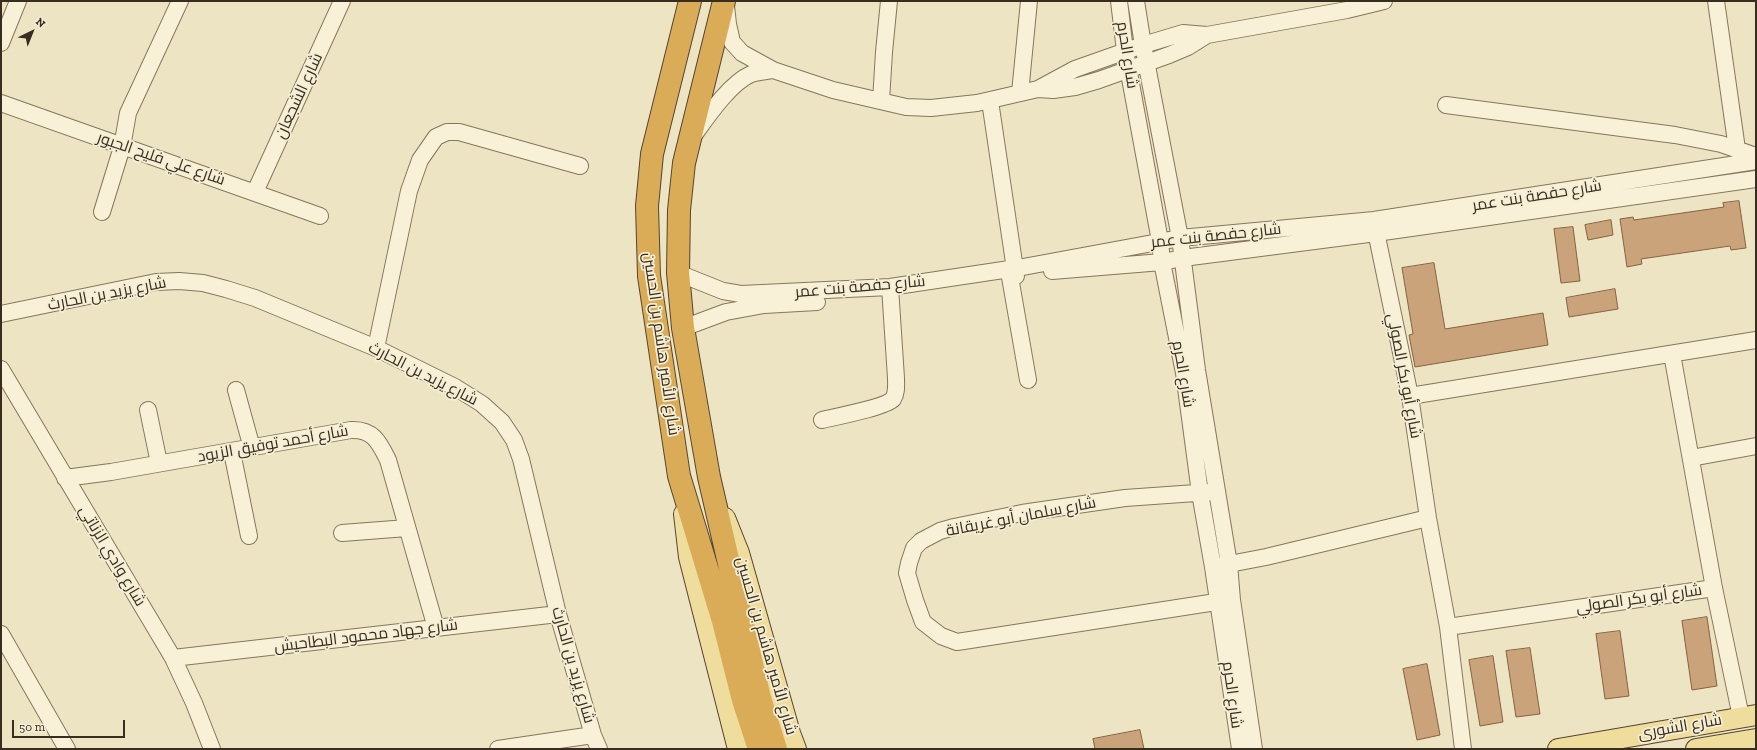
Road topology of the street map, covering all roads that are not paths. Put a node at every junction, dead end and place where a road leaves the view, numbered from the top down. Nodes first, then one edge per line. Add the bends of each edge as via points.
1 (18, 1) edge
2 (180, 1) edge
3 (342, 1) edge
4 (690, 1) edge
5 (725, 1) edge
6 (890, 1) edge
7 (1029, 1) edge
8 (1119, 1) edge
9 (1136, 1) edge
10 (1384, 1) edge
11 (1716, 1) edge
12 (1207, 35) junction
13 (1, 43) edge
14 (1143, 45) junction
15 (1125, 51) junction
16 (1147, 64) junction
17 (1129, 69) junction
18 (773, 70) junction
19 (1038, 89) junction
20 (1020, 93) junction
21 (881, 101) junction
22 (990, 101) junction
23 (1, 103) edge
24 (1446, 105) dead end
25 (689, 142) junction
26 (122, 147) junction
27 (1737, 149) junction
28 (1756, 156) edge
29 (1756, 161) edge
30 (580, 166) dead end
31 (1756, 179) edge
32 (255, 192) junction
33 (102, 212) dead end
34 (320, 216) dead end
35 (1375, 227) junction
36 (1180, 238) junction
37 (1160, 241) junction
38 (1183, 258) junction
39 (1162, 262) junction
40 (678, 273) junction
41 (1013, 274) junction
42 (891, 292) junction
43 (1, 314) edge
44 (683, 328) junction
45 (1756, 340) edge
46 (376, 348) junction
47 (1672, 354) junction
48 (1, 369) edge
49 (1190, 372) junction
50 (1028, 380) dead end
51 (236, 390) dead end
52 (1410, 396) junction
53 (148, 410) dead end
54 (822, 420) dead end
55 (1756, 446) edge
56 (252, 448) junction
57 (232, 452) junction
58 (1691, 458) junction
59 (160, 464) junction
60 (679, 476) junction
61 (709, 477) junction
62 (65, 478) junction
63 (1208, 492) junction
64 (1428, 518) junction
65 (407, 528) junction
66 (342, 533) dead end
67 (249, 536) dead end
68 (1221, 566) junction
69 (1714, 588) junction
70 (1225, 601) junction
71 (558, 614) junction
72 (732, 619) junction
73 (1448, 627) junction
74 (436, 628) junction
75 (1, 634) edge
76 (173, 658) junction
77 (1749, 716) edge
78 (1756, 739) edge
79 (596, 742) edge
80 (787, 745) edge
81 (67, 749) edge
82 (212, 749) edge
83 (498, 749) edge
84 (738, 749) edge
85 (759, 749) edge
86 (1240, 749) edge
87 (1254, 749) edge
88 (1463, 749) edge
89 (1558, 749) edge
90 (1696, 749) edge

1 - 13 street
2 - 26 street via 128,113
3 - 32 street, شارع الشجعان
4 - 60 highway, شارع الأمير هاشم بن الحسين via 652,154 647,206 649,276
5 - 18 street via 732,42 742,53
5 - 25 highway, شارع الأمير هاشم بن الحسين
6 - 21 street
7 - 20 street
8 - 15 street, شارع الحرم
9 - 14 street, شارع الحرم
10 - 12 street
11 - 27 street
12 - 14 street via 1183,33
12 - 16 street via 1188,47
14 - 15 street
14 - 16 street, شارع الحرم
15 - 17 street, شارع الحرم
15 - 19 street via 1075,68
16 - 17 street
16 - 36 street, شارع الحرم
17 - 19 street via 1075,87
17 - 37 street, شارع الحرم
18 - 21 street via 833,90
18 - 25 street via 751,74 734,86 715,106
19 - 20 street
20 - 22 street
21 - 22 street via 931,108
22 - 41 street
23 - 26 street, شارع علي فليح الجبور
24 - 27 street via 1675,135
25 - 40 highway, شارع الأمير هاشم بن الحسين via 684,162 679,210
26 - 32 street, شارع علي فليح الجبور
26 - 33 street
27 - 28 street
29 - 35 street, شارع حفصة بنت عمر
30 - 46 street via 459,132 447,132 436,138 420,160 409,191
31 - 35 street, شارع حفصة بنت عمر
32 - 34 street, شارع علي فليح الجبور
35 - 36 street, شارع حفصة بنت عمر
35 - 38 street, شارع حفصة بنت عمر
35 - 52 street, شارع أبو بكر الصولي
36 - 37 street, شارع حفصة بنت عمر
36 - 38 street, شارع الحرم
37 - 39 street, شارع الحرم
37 - 41 street, شارع حفصة بنت عمر
38 - 39 street, شارع حفصة بنت عمر
38 - 49 street, شارع الحرم
39 - 41 street, شارع حفصة بنت عمر
39 - 49 street, شارع الحرم
40 - 42 street, شارع حفصة بنت عمر via 723,291 741,294
40 - 44 highway, شارع الأمير هاشم بن الحسين
41 - 42 street, شارع حفصة بنت عمر
41 - 50 street
42 - 44 street, شارع حفصة بنت عمر via 745,308 726,312
42 - 54 street via 896,378 893,399 876,407
43 - 46 street, شارع يزيد بن الحارث via 156,282 203,283 255,298
44 - 61 highway, شارع الأمير هاشم بن الحسين
45 - 47 street
46 - 71 street, شارع يزيد بن الحارث via 455,387 482,404 502,422 514,440 521,459
47 - 52 street
47 - 58 street, شارع أبو بكر الصولي
48 - 62 street, شارع وادي الزناتي
49 - 63 street, شارع الحرم
51 - 56 street
52 - 64 street, شارع أبو بكر الصولي
53 - 59 street
55 - 58 street
56 - 57 street, شارع أحمد توفيق الزيود
56 - 65 street, شارع أحمد توفيق الزيود via 351,430 368,432 381,446 388,460
57 - 59 street, شارع أحمد توفيق الزيود
57 - 67 street
58 - 69 street, شارع أبو بكر الصولي
59 - 62 street, شارع أحمد توفيق الزيود
60 - 72 highway, شارع الأمير هاشم بن الحسين
60 - 84 main road, شارع الأمير هاشم بن الحسين via 689,556
61 - 72 highway, شارع الأمير هاشم بن الحسين
61 - 80 main road, شارع الأمير هاشم بن الحسين via 739,553
62 - 76 street, شارع وادي الزناتي
63 - 68 street, شارع الحرم
63 - 70 street, شارع سلمان أبو غريقانة via 1125,498 1022,513 954,527 921,541 914,548 907,573 923,622 941,636 957,642
64 - 68 street
64 - 73 street, شارع أبو بكر الصولي
65 - 66 street
65 - 74 street, شارع أحمد توفيق الزيود
68 - 70 street, شارع الحرم
69 - 73 street, شارع أبو بكر الصولي
69 - 77 street
70 - 86 street, شارع الحرم
70 - 87 street, شارع الحرم
71 - 74 street, شارع جهاد محمود البطاحيش
71 - 79 street, شارع يزيد بن الحارث
72 - 80 highway, شارع الأمير هاشم بن الحسين via 760,698
72 - 85 highway, شارع الأمير هاشم بن الحسين via 744,700
73 - 88 street, شارع أبو بكر الصولي
74 - 76 street, شارع جهاد محمود البطاحيش
75 - 81 street
76 - 82 street, شارع وادي الزناتي
77 - 89 main road, شارع الشورى
78 - 90 main road, شارع الشورى
79 - 83 street, شارع يزيد بن الحارث

